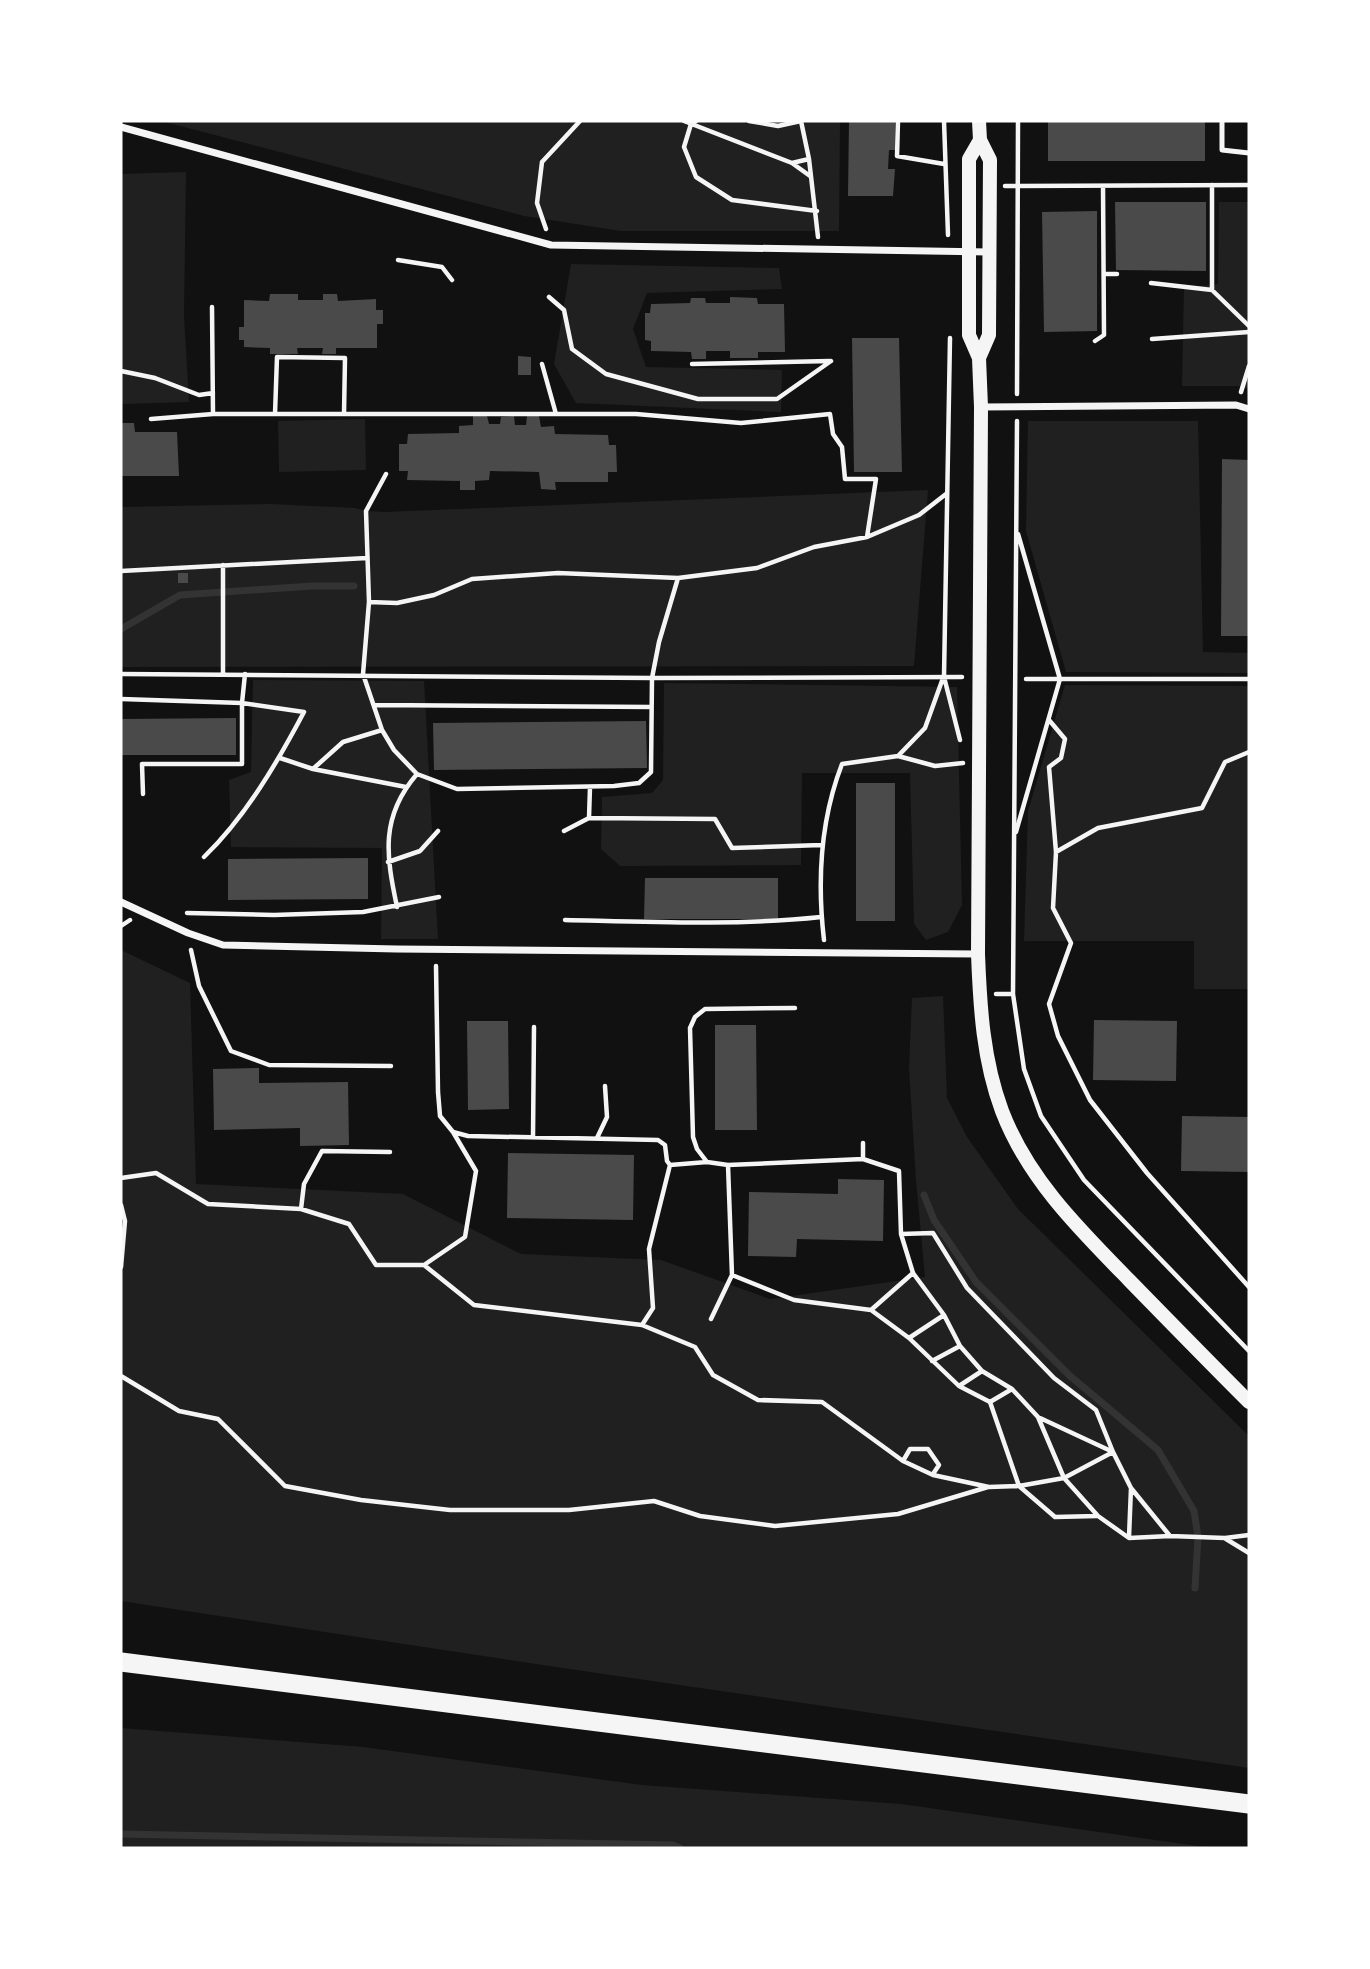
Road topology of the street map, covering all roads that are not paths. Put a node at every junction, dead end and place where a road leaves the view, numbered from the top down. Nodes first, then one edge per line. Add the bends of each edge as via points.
1 (979, 121) edge
2 (1222, 121) edge
3 (121, 127) edge
4 (980, 141) junction
5 (1249, 153) edge
6 (969, 252) junction
7 (989, 252) junction
8 (979, 358) junction
9 (981, 407) junction
10 (1249, 409) edge
11 (121, 902) edge
12 (978, 954) junction
13 (1249, 1402) edge
14 (121, 1662) edge
15 (1249, 1804) edge

1 - 4 main road
2 - 5 lane via 1222,150
3 - 6 street via 551,244
4 - 6 main road via 969,159
4 - 7 main road via 990,160
6 - 7 street
6 - 8 main road via 969,335
7 - 8 main road via 989,335
8 - 9 main road
9 - 10 street via 1236,405
9 - 12 main road
11 - 12 street via 223,945
12 - 13 main road via 986,1054 1017,1145 1061,1210
14 - 15 highway

